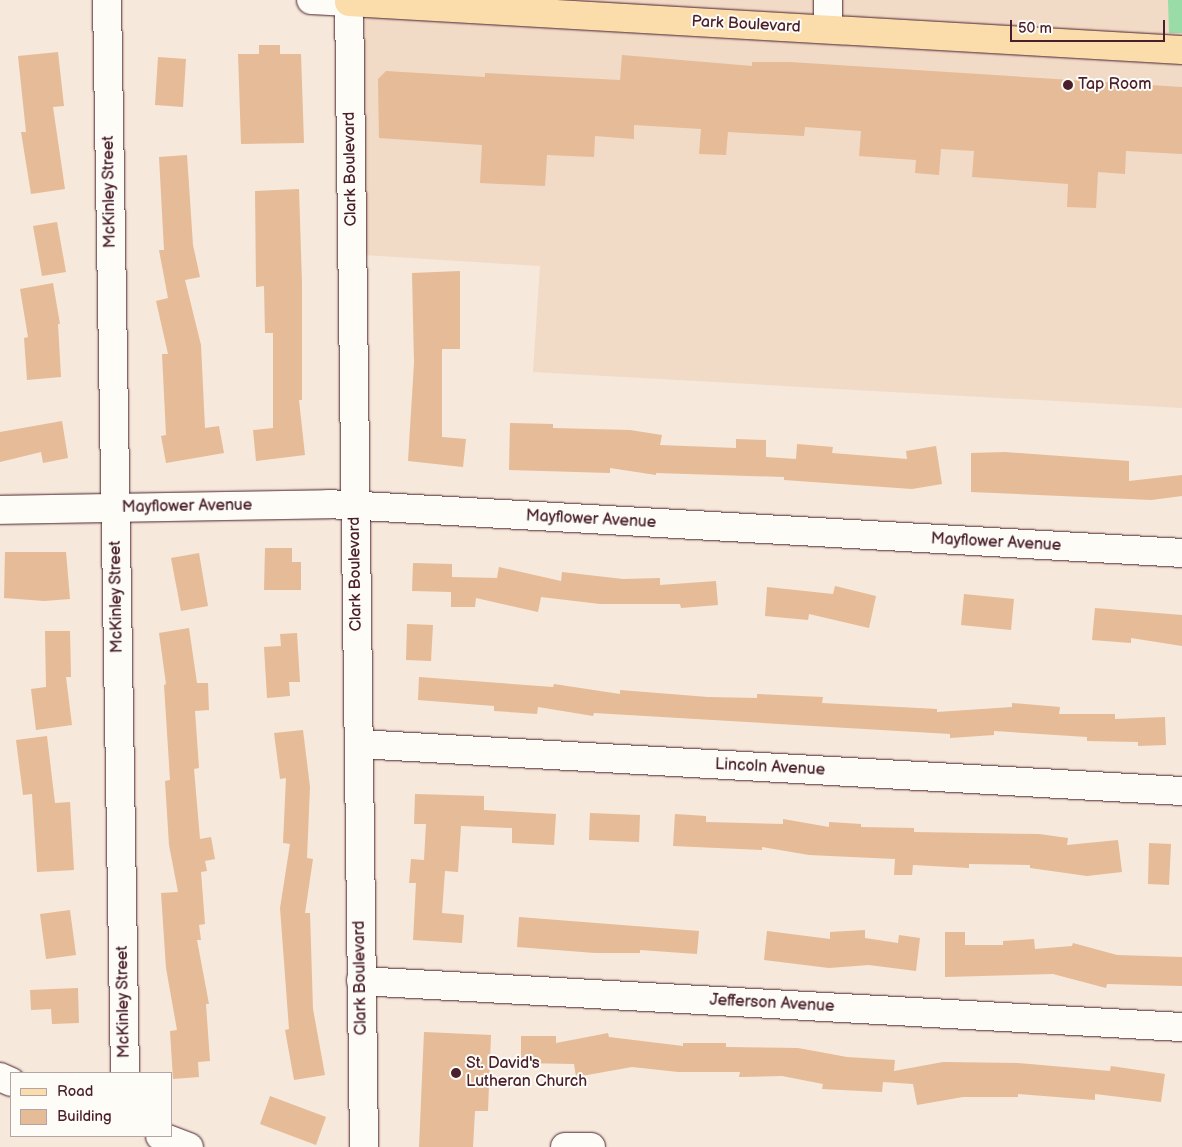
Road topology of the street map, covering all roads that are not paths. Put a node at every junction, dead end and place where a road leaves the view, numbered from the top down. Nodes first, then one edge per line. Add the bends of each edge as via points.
1 (107, 0) edge
2 (311, 0) edge
3 (828, 0) edge
4 (349, 1) edge
5 (590, 8) edge
6 (828, 30) junction
7 (1182, 50) edge
8 (355, 507) junction
9 (115, 508) junction
10 (0, 510) edge
11 (1182, 553) edge
12 (358, 744) junction
13 (1182, 791) edge
14 (361, 981) junction
15 (1182, 1028) edge
16 (125, 1072) edge
17 (163, 1137) edge
18 (189, 1147) edge
19 (364, 1147) edge
20 (565, 1147) edge
21 (591, 1147) edge

1 - 9 street, McKinley Street
2 - 4 street, Park Boulevard
3 - 6 street
4 - 5 main road, Park Boulevard
4 - 8 street, Clark Boulevard
5 - 6 main road, Park Boulevard
6 - 7 main road, Park Boulevard
8 - 9 street, Mayflower Avenue via 328,504
8 - 11 street, Mayflower Avenue
8 - 12 street, Clark Boulevard
9 - 10 street, Mayflower Avenue
9 - 16 street, McKinley Street
12 - 13 street, Lincoln Avenue
12 - 14 street, Clark Boulevard
14 - 15 street, Jefferson Avenue
14 - 19 street, Clark Boulevard
17 - 18 street
20 - 21 street

